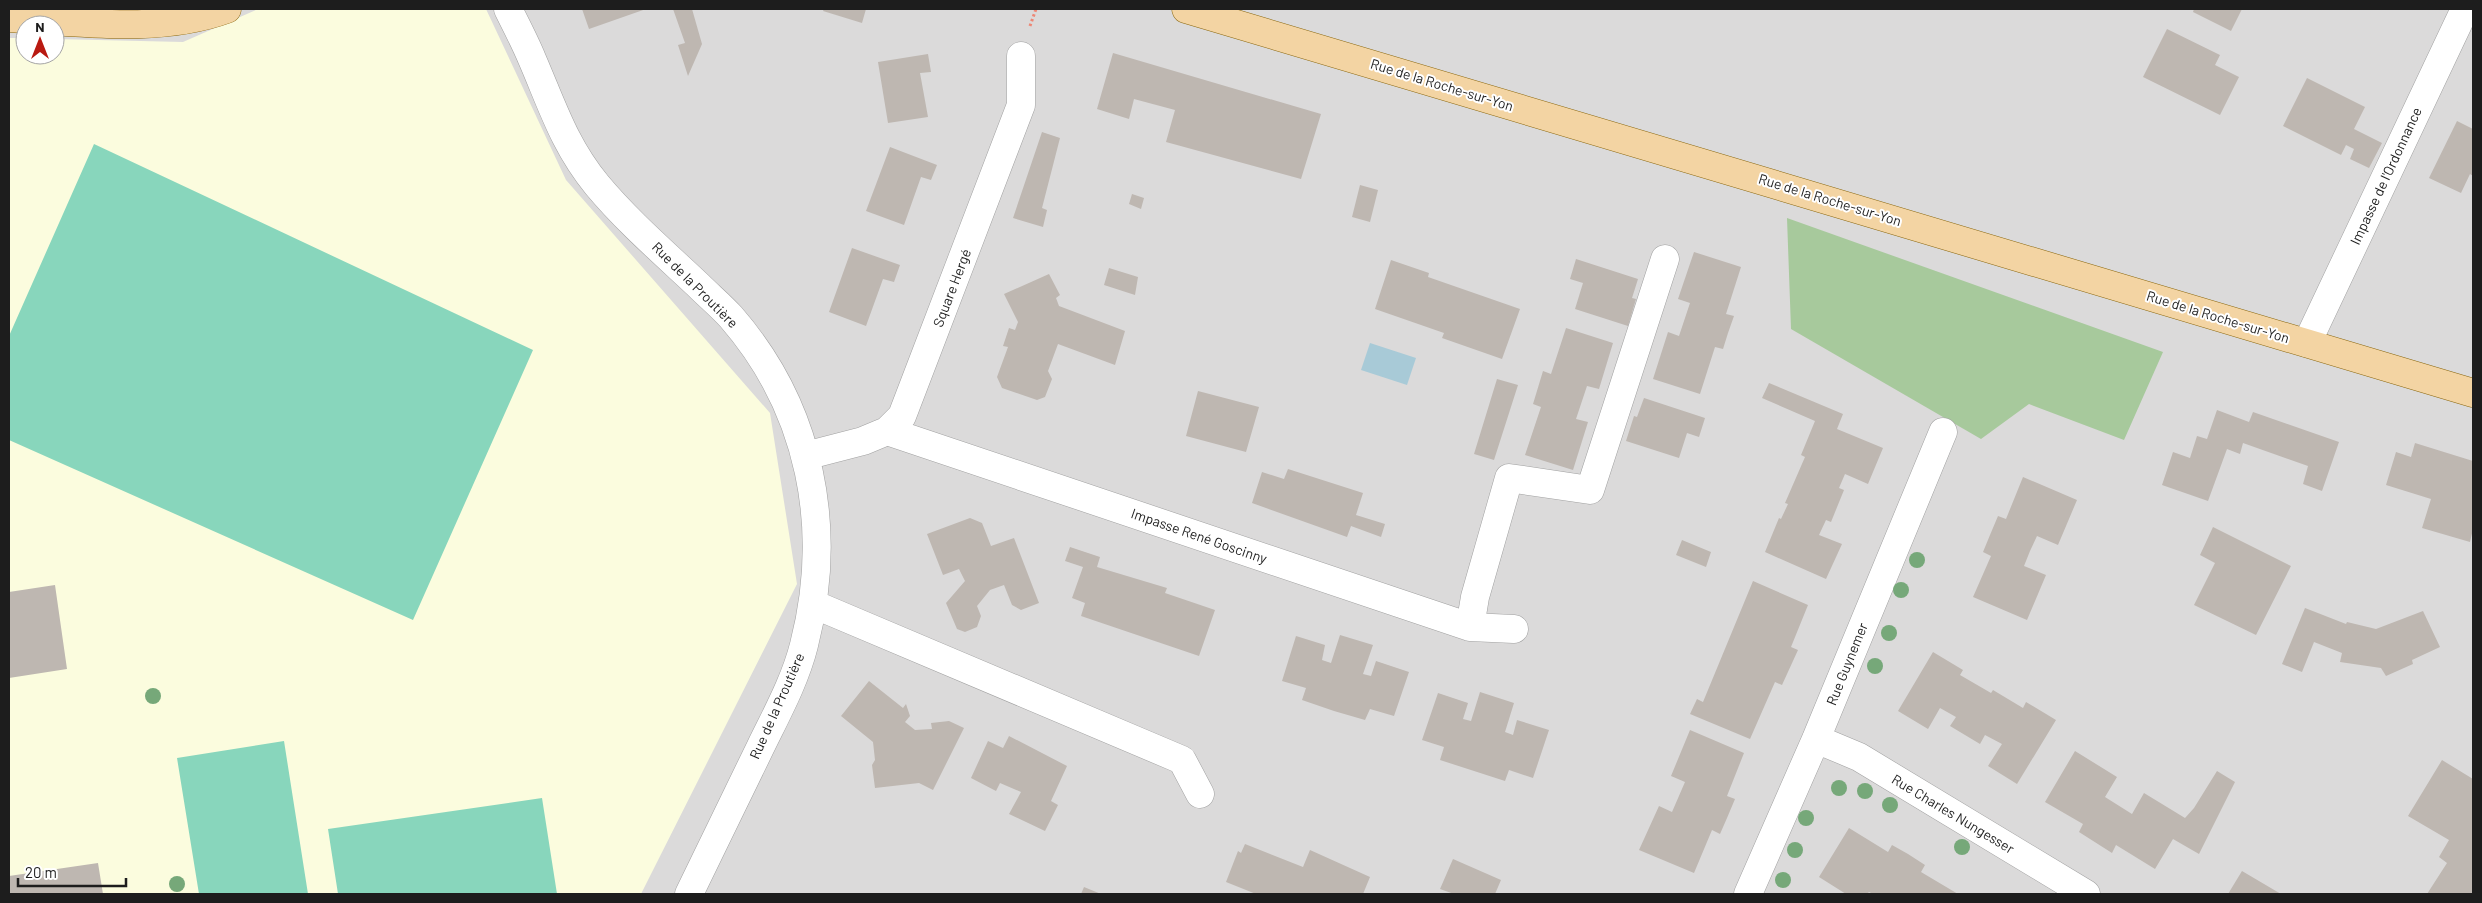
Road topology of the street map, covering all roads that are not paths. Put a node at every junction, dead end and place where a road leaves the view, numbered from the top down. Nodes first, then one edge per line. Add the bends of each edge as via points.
1 (227, 9) edge
2 (508, 9) edge
3 (527, 9) edge
4 (1186, 9) edge
5 (2464, 9) edge
6 (9, 18) edge
7 (1021, 56) dead end
8 (532, 59) junction
9 (1665, 259) dead end
10 (2307, 343) junction
11 (2473, 393) edge
12 (887, 431) junction
13 (1943, 432) dead end
14 (805, 456) junction
15 (812, 604) junction
16 (1470, 627) junction
17 (1514, 628) dead end
18 (1816, 739) junction
19 (1200, 794) dead end
20 (689, 894) edge
21 (1748, 894) edge
22 (2086, 894) edge

1 - 6 main road via 188,20 146,24
2 - 8 street
3 - 8 street
4 - 10 main road, Rue de la Roche-sur-Yon
5 - 10 street, Impasse de l'Ordonnance
7 - 12 street, Square Hergé via 1021,105 909,400 902,416
8 - 14 street, Rue de la Proutière via 554,116 574,153 597,185 645,236 730,316 759,354 785,396
9 - 16 street via 1590,490 1510,478 1475,597
10 - 11 main road, Rue de la Roche-sur-Yon
12 - 14 street, Square Hergé via 863,441
12 - 16 street, Impasse René Goscinny
13 - 18 street, Rue Guynemer
14 - 15 street, Rue de la Proutière via 815,507 817,555
15 - 19 street via 1182,760
15 - 20 street, Rue de la Proutière via 804,647 785,696
16 - 17 street, Impasse René Goscinny
18 - 21 street, Rue Guynemer
18 - 22 street, Rue Charles Nungesser via 1858,757

